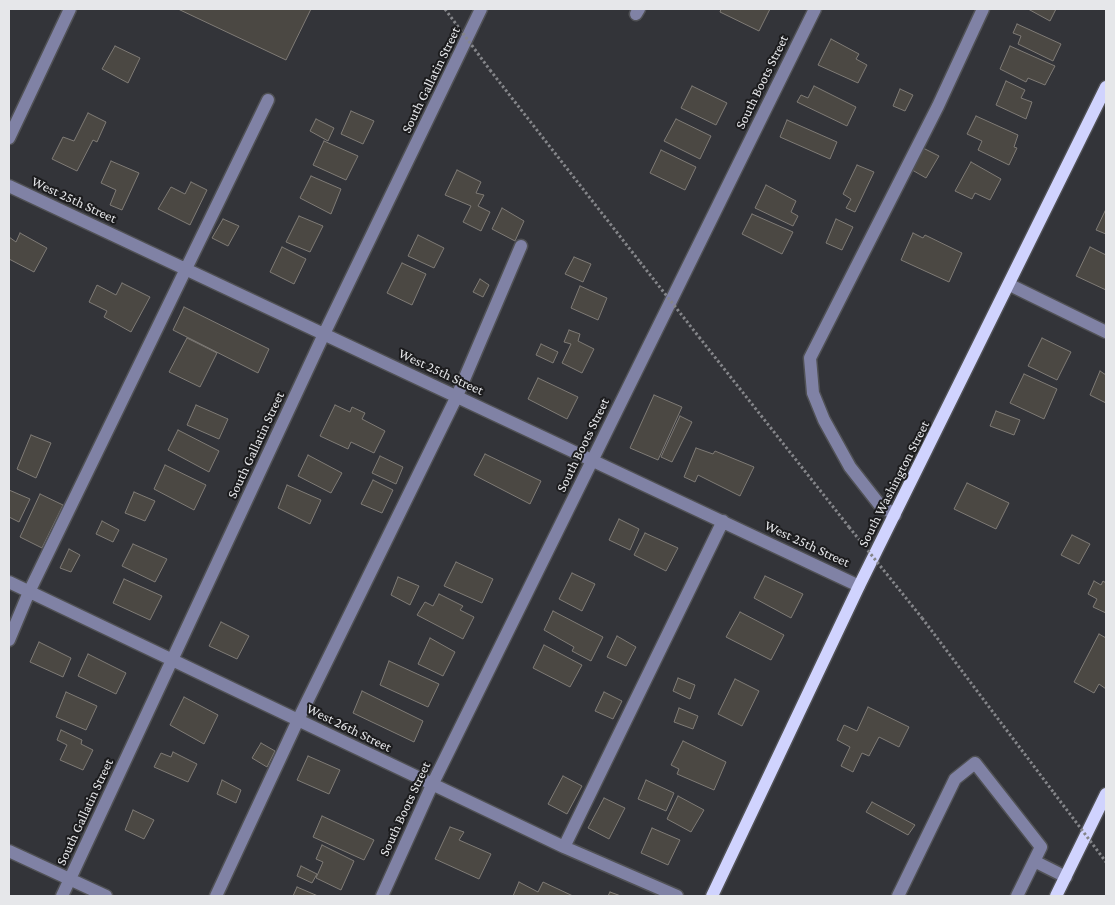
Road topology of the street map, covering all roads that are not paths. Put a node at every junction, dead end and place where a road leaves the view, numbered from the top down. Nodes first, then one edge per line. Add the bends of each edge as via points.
1 (70, 9) edge
2 (481, 9) edge
3 (815, 9) edge
4 (983, 9) edge
5 (1106, 87) edge
6 (268, 100) dead end
7 (9, 138) edge
8 (9, 186) edge
9 (521, 246) dead end
10 (185, 269) junction
11 (1010, 285) junction
12 (1106, 332) edge
13 (324, 334) junction
14 (457, 396) junction
15 (592, 459) junction
16 (895, 515) junction
17 (723, 521) junction
18 (9, 582) edge
19 (859, 586) junction
20 (29, 592) junction
21 (9, 640) edge
22 (172, 661) junction
23 (298, 720) junction
24 (432, 785) junction
25 (1106, 794) edge
26 (564, 847) junction
27 (9, 851) edge
28 (1034, 861) junction
29 (1066, 877) junction
30 (70, 879) junction
31 (62, 896) edge
32 (106, 896) edge
33 (216, 896) edge
34 (382, 896) edge
35 (677, 896) edge
36 (712, 896) edge
37 (898, 896) edge
38 (1017, 896) edge
39 (1056, 896) edge

1 - 7 street
2 - 13 street, South Gallatin Street
3 - 15 street, South Boots Street
4 - 16 street via 938,106 810,358 813,393 824,420 850,467 879,504
5 - 11 main road, South Washington Street
6 - 10 street
8 - 10 street, West 25th Street
9 - 14 street
10 - 13 street, West 25th Street
10 - 20 street
11 - 12 street
11 - 16 main road, South Washington Street
13 - 14 street, West 25th Street
13 - 22 street, South Gallatin Street
14 - 15 street, West 25th Street
14 - 23 street
15 - 17 street, West 25th Street
15 - 24 street, South Boots Street
16 - 19 main road, South Washington Street
17 - 19 street, West 25th Street
17 - 26 street
18 - 20 street, West 26th Street
19 - 36 main road, South Washington Street
20 - 21 street
20 - 22 street, West 26th Street
22 - 23 street, West 26th Street
22 - 30 street, South Gallatin Street
23 - 24 street, West 26th Street
23 - 33 street
24 - 26 street, West 26th Street
24 - 34 street, South Boots Street
25 - 29 main road
26 - 35 street, West 26th Street
27 - 30 street
28 - 29 street
28 - 37 street via 1041,847 976,763 955,779
28 - 38 street
29 - 39 main road
30 - 31 street, South Gallatin Street
30 - 32 street

